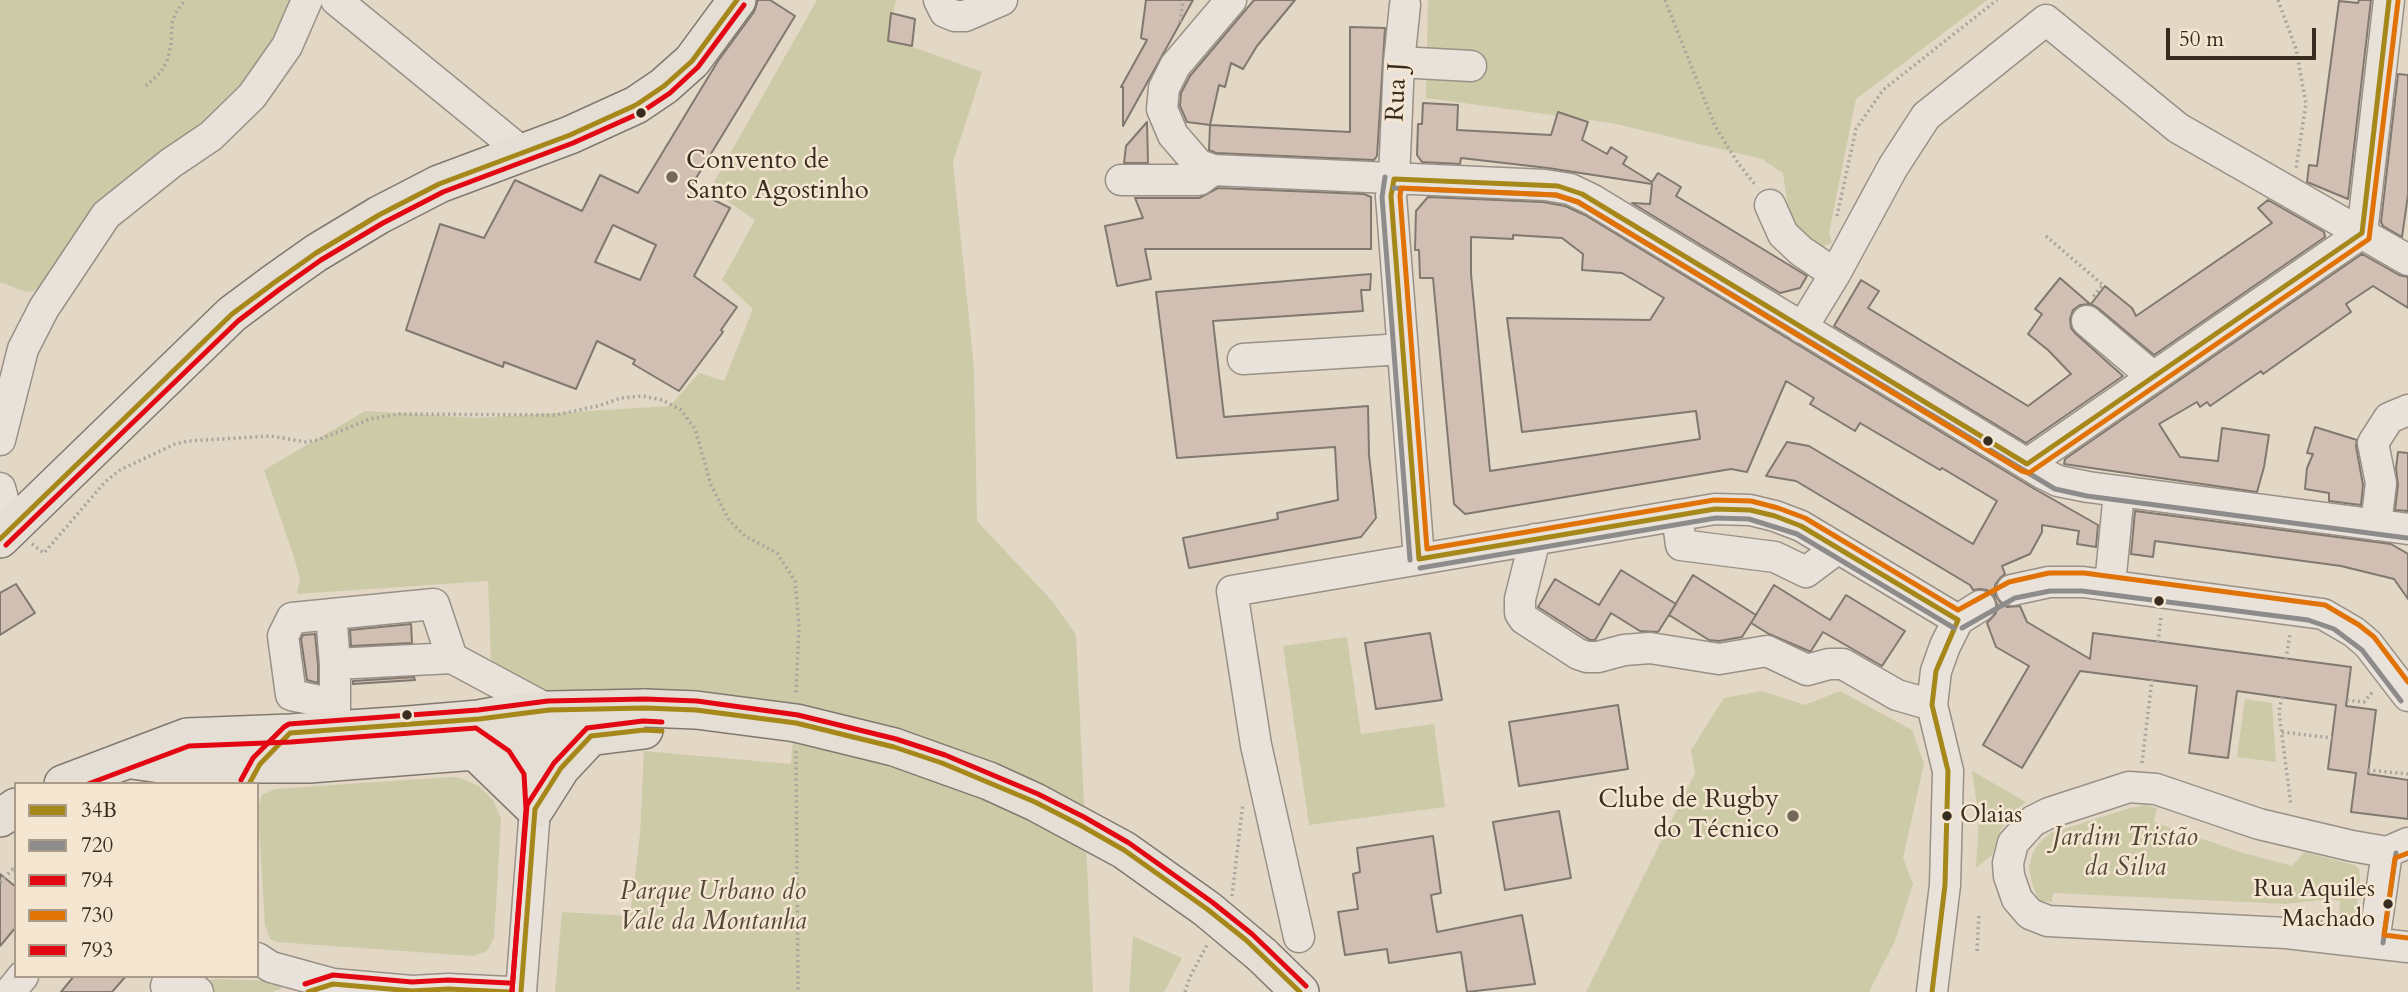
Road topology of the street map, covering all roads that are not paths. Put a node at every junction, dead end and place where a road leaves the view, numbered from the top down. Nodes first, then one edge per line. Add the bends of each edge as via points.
1 (307, 0) edge
2 (336, 0) edge
3 (737, 0) edge
4 (939, 0) edge
5 (1002, 0) edge
6 (1231, 0) edge
7 (2389, 0) edge
8 (1405, 5) dead end
9 (1399, 62) junction
10 (1471, 66) dead end
11 (522, 152) junction
12 (1213, 170) junction
13 (1394, 179) junction
14 (1121, 180) dead end
15 (1770, 205) road end
16 (2362, 233) junction
17 (2408, 260) edge
18 (1835, 274) junction
19 (2087, 321) road end
20 (1802, 328) junction
21 (1403, 349) junction
22 (1243, 359) dead end
23 (2153, 377) junction
24 (2408, 410) edge
25 (0, 440) edge
26 (2027, 464) junction
27 (0, 488) edge
28 (2119, 492) junction
29 (1677, 515) junction
30 (2376, 525) junction
31 (2408, 530) edge
32 (6, 534) edge
33 (1535, 539) junction
34 (1838, 548) junction
35 (1419, 559) junction
36 (2110, 585) junction
37 (2012, 590) dead end
38 (331, 614) junction
39 (452, 658) junction
40 (335, 664) junction
41 (2408, 696) edge
42 (1932, 705) junction
43 (549, 710) junction
44 (335, 717) junction
45 (644, 719) junction
46 (290, 733) junction
47 (477, 735) junction
48 (591, 736) junction
49 (515, 746) junction
50 (127, 760) junction
51 (255, 774) edge
52 (199, 776) edge
53 (68, 782) edge
54 (535, 809) junction
55 (2397, 848) edge
56 (1299, 937) dead end
57 (2408, 939) edge
58 (2374, 942) junction
59 (2408, 946) edge
60 (259, 959) edge
61 (1258, 973) edge
62 (21, 978) edge
63 (171, 985) edge
64 (321, 988) edge
65 (1934, 990) edge
66 (10, 992) edge
67 (198, 992) edge
68 (413, 992) edge
69 (509, 992) edge
70 (521, 992) edge
71 (1300, 992) edge

1 - 25 street via 287,46 252,96 211,136 106,215 44,308 23,349
2 - 11 street
3 - 11 main road via 692,61 664,86 618,114
4 - 5 street via 945,12 965,16
6 - 12 street via 1175,66 1164,88 1162,109 1172,135 1199,165
7 - 16 street
8 - 9 street, Rua J
9 - 10 street
9 - 13 street, Rua J
11 - 32 main road via 439,184 379,215 275,282 232,314
12 - 13 street
12 - 14 street via 1199,180
13 - 20 street via 1570,189
13 - 21 street, Rua J via 1391,196
15 - 18 street via 1783,234
16 - 17 street
16 - 18 street via 2178,128 2046,20 1926,116
16 - 23 street
18 - 20 street
19 - 23 street
20 - 26 street
21 - 22 street
21 - 35 street, Rua J
23 - 26 street
24 - 30 street via 2389,418 2373,443 2381,482
26 - 28 street via 2067,484
27 - 32 street
28 - 30 street
28 - 36 street
29 - 33 street
29 - 34 street via 1750,510 1801,526
29 - 34 street via 1681,545 1775,557 1807,572
30 - 31 street
33 - 35 street
33 - 42 street via 1520,613 1578,654 1598,657 1650,648 1719,659 1767,651 1807,670 1843,664 1897,695
34 - 42 street via 1969,613 1945,646
35 - 56 street via 1232,591 1256,745
36 - 37 street via 2049,582
36 - 41 street via 2323,614 2368,644
38 - 39 street via 434,604
38 - 40 street
38 - 44 street via 292,618 283,636 292,695
39 - 40 street
39 - 43 street
40 - 44 street
42 - 65 street via 1948,771 1945,885
43 - 45 main road
43 - 47 main road via 505,714
44 - 46 main road
44 - 47 main road
45 - 48 main road
45 - 61 main road via 804,748 888,769 981,802 1112,870
46 - 50 main road via 187,737
46 - 51 main road
47 - 49 main road
47 - 51 main road
47 - 54 main road
48 - 49 main road
48 - 54 main road via 561,768
49 - 54 main road via 533,771
50 - 52 main road
50 - 53 main road
51 - 52 main road via 224,764
54 - 70 street
55 - 58 street
55 - 58 street via 2259,824 2141,786 2042,815 2021,831 2008,863 2012,887 2023,908 2048,921
57 - 59 street
58 - 59 street
60 - 64 street
61 - 71 main road
62 - 66 street
63 - 67 street
64 - 68 street
68 - 69 street

